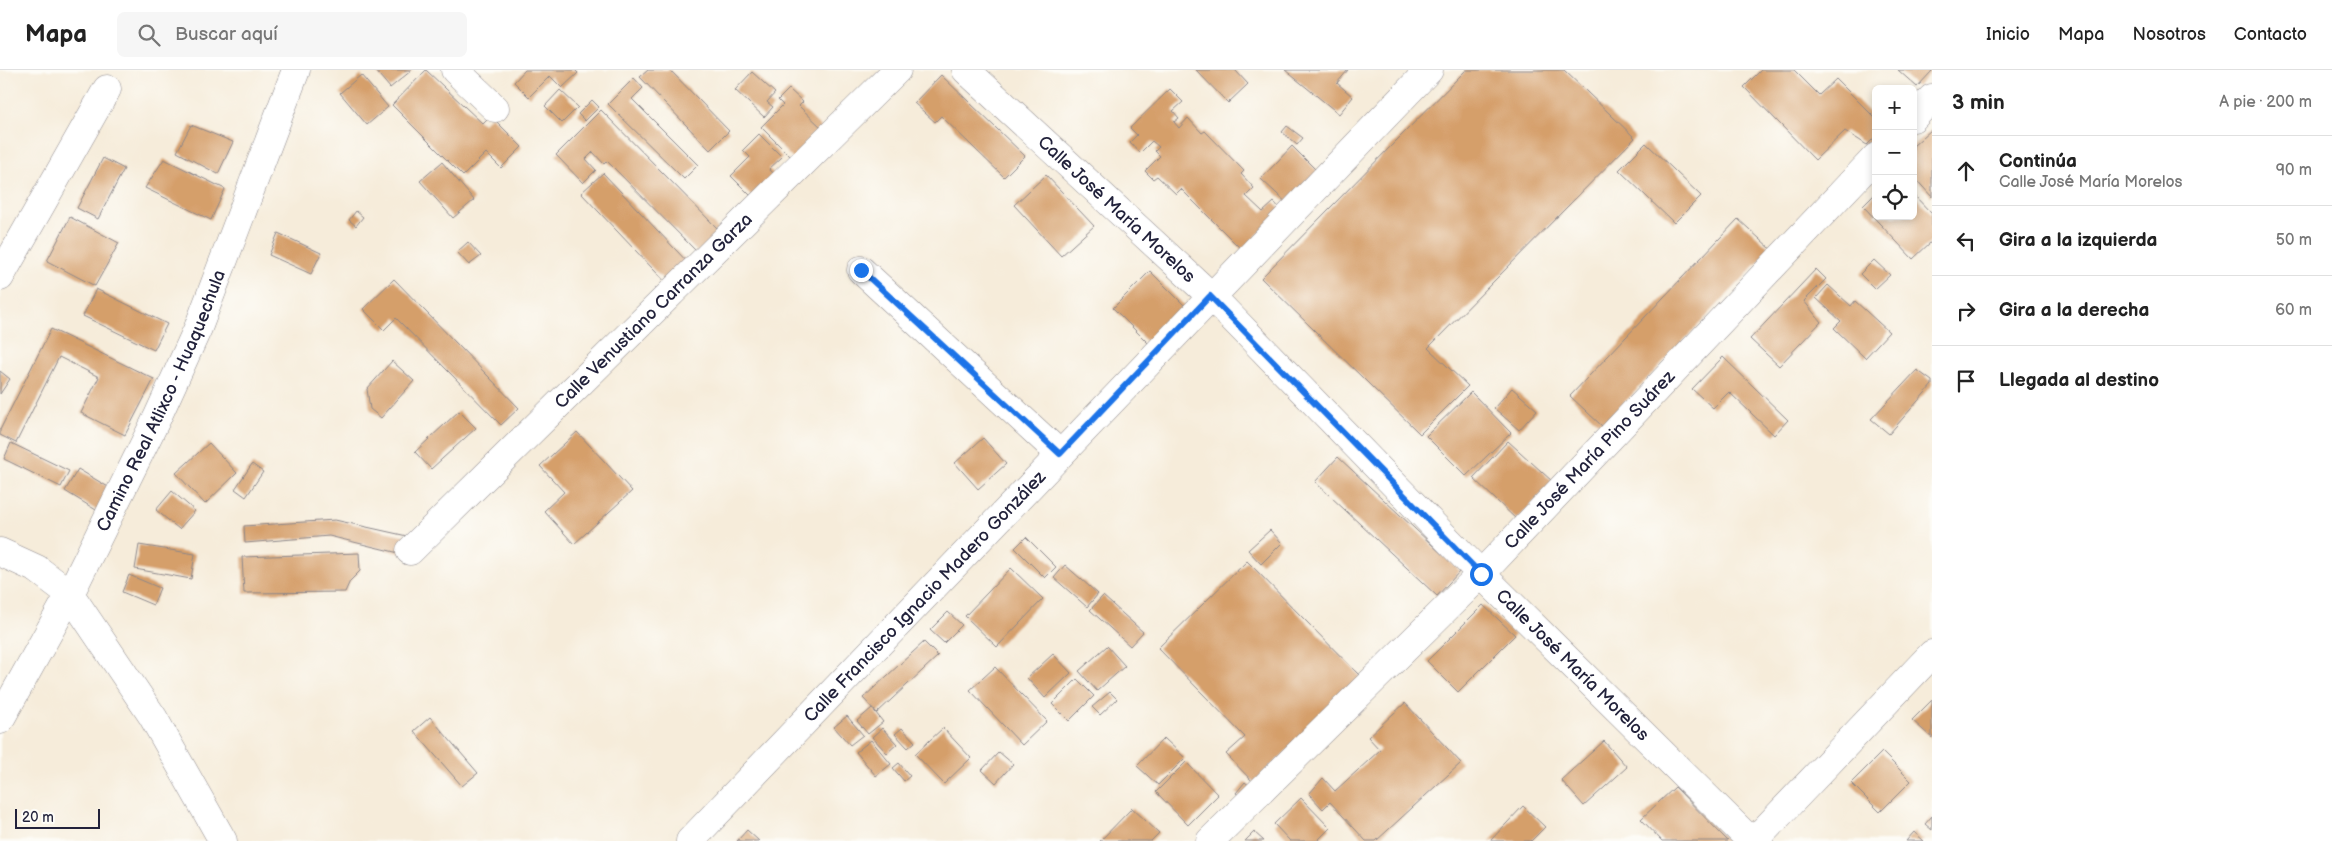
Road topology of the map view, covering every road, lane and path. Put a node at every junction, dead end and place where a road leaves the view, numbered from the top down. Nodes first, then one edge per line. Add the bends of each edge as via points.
1 (296, 70) edge
2 (455, 70) edge
3 (897, 70) edge
4 (966, 70) edge
5 (1429, 70) edge
6 (107, 89) dead end
7 (1932, 98) edge
8 (495, 108) dead end
9 (1917, 114) edge
10 (1872, 161) edge
11 (861, 270) dead end
12 (0, 277) edge
13 (1210, 296) junction
14 (1060, 454) junction
15 (410, 550) dead end
16 (0, 552) edge
17 (1481, 574) junction
18 (70, 594) junction
19 (1932, 654) edge
20 (0, 720) edge
21 (223, 841) edge
22 (690, 841) edge
23 (1210, 841) edge
24 (1753, 841) edge

1 - 18 street, Camino Real Atlixco - Huaquechula via 198,328
2 - 8 street
3 - 15 street, Calle Venustiano Carranza Garza
4 - 13 street, Calle José María Morelos
5 - 13 street, Calle Francisco Ignacio Madero González
6 - 12 street
7 - 9 street
10 - 17 street, Calle José María Pino Suárez
11 - 14 street
13 - 14 street, Calle Francisco Ignacio Madero González
13 - 17 street, Calle José María Morelos
14 - 22 street, Calle Francisco Ignacio Madero González
16 - 18 street via 37,569
17 - 23 street, Calle José María Pino Suárez
17 - 24 street, Calle José María Morelos
18 - 20 street, Camino Real Atlixco - Huaquechula
18 - 21 street via 153,717
19 - 24 street

